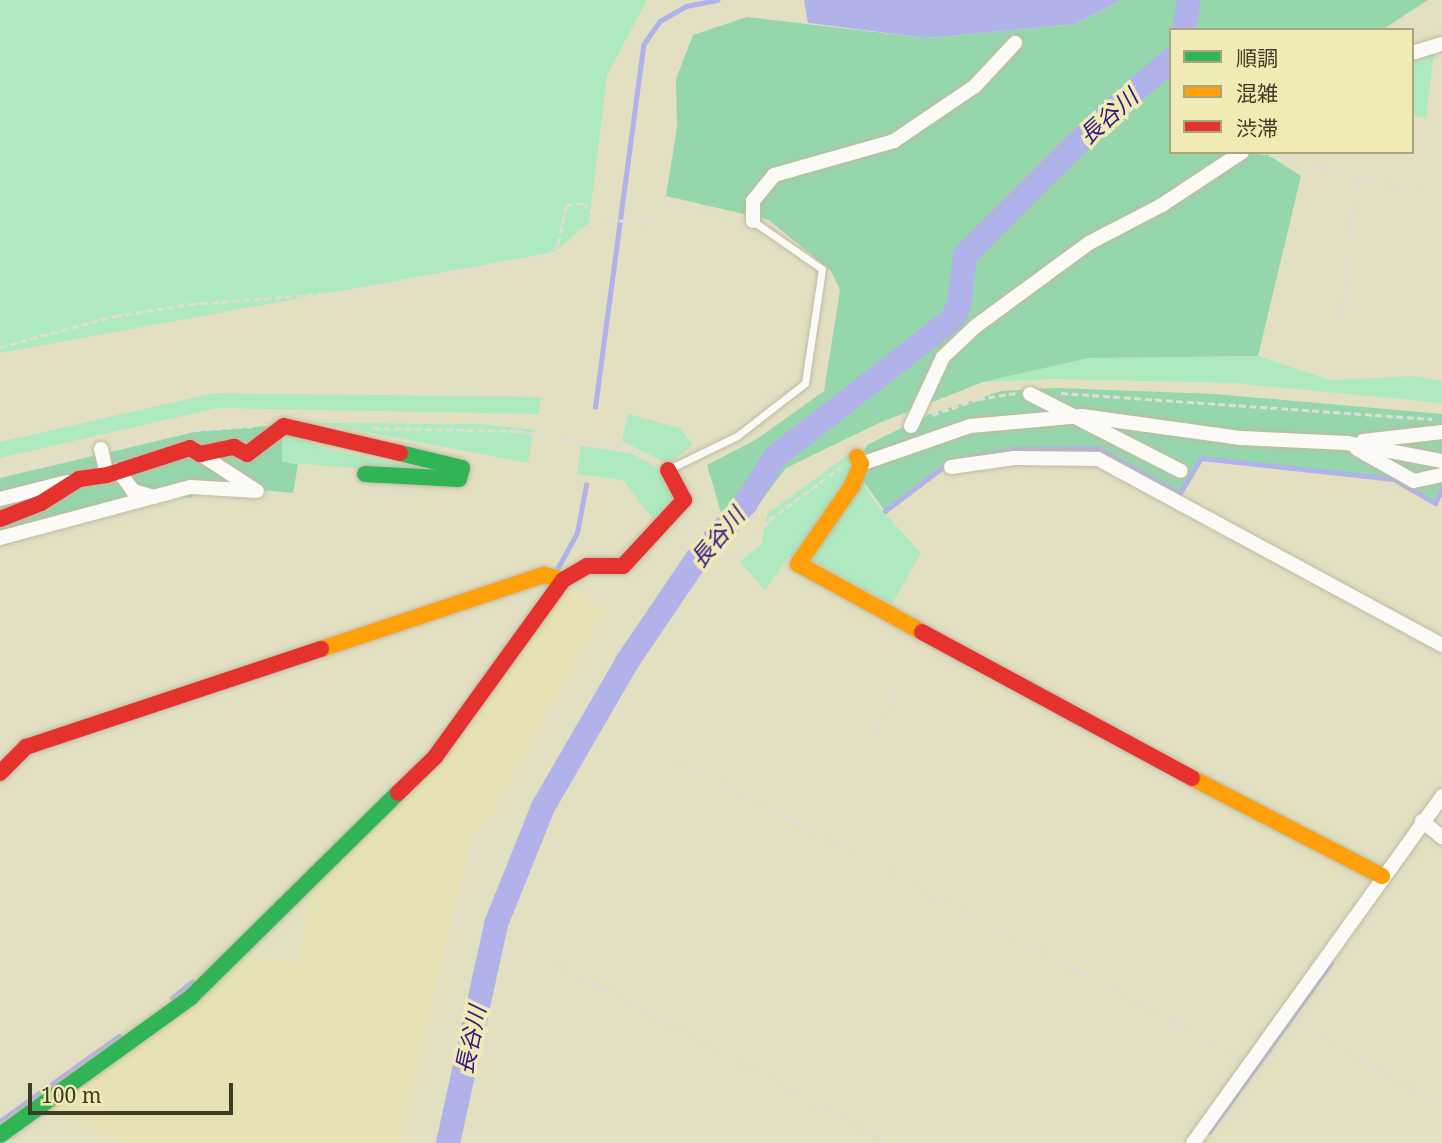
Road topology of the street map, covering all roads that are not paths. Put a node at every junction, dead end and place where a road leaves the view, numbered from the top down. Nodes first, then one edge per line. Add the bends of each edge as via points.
1 (1015, 43) dead end
2 (1442, 44) edge
3 (1414, 52) edge
4 (1239, 154) edge
5 (753, 221) joint
6 (1030, 394) dead end
7 (1082, 416) junction
8 (911, 426) dead end
9 (1442, 432) edge
10 (1347, 443) junction
11 (101, 449) dead end
12 (200, 454) junction
13 (859, 460) joint
14 (1442, 461) edge
15 (951, 467) dead end
16 (668, 470) joint
17 (1181, 471) dead end
18 (112, 472) junction
19 (365, 474) dead end
20 (1442, 475) edge
21 (79, 479) junction
22 (154, 497) junction
23 (0, 499) edge
24 (0, 519) edge
25 (0, 538) edge
26 (563, 580) junction
27 (1442, 645) edge
28 (0, 773) edge
29 (1442, 796) edge
30 (1422, 821) junction
31 (1442, 837) edge
32 (1382, 876) junction
33 (0, 1135) edge
34 (1193, 1143) edge

1 - 5 street via 975,86 894,141 774,175 753,201
2 - 3 street
4 - 8 street via 1162,205 1089,243 976,326 943,357
5 - 16 lane via 822,269 805,383 737,436
6 - 7 street
7 - 10 street via 1241,438
7 - 13 street via 970,426
7 - 17 street
9 - 10 street
10 - 14 street
10 - 20 street via 1414,481
11 - 18 street
12 - 18 street via 191,449
12 - 19 street via 234,447 247,454 284,426 462,468 459,479
12 - 22 street via 257,491 191,487
13 - 32 street via 852,486 797,564
15 - 27 street via 1014,458 1098,459
16 - 26 street via 684,500 623,566 587,566
18 - 21 street
18 - 22 street via 133,491
21 - 23 street
21 - 24 street via 41,503
22 - 25 street
26 - 28 street via 544,575 26,747
26 - 33 street via 435,757 211,978 91,1073
29 - 30 street
30 - 31 street
30 - 32 street
32 - 34 street

